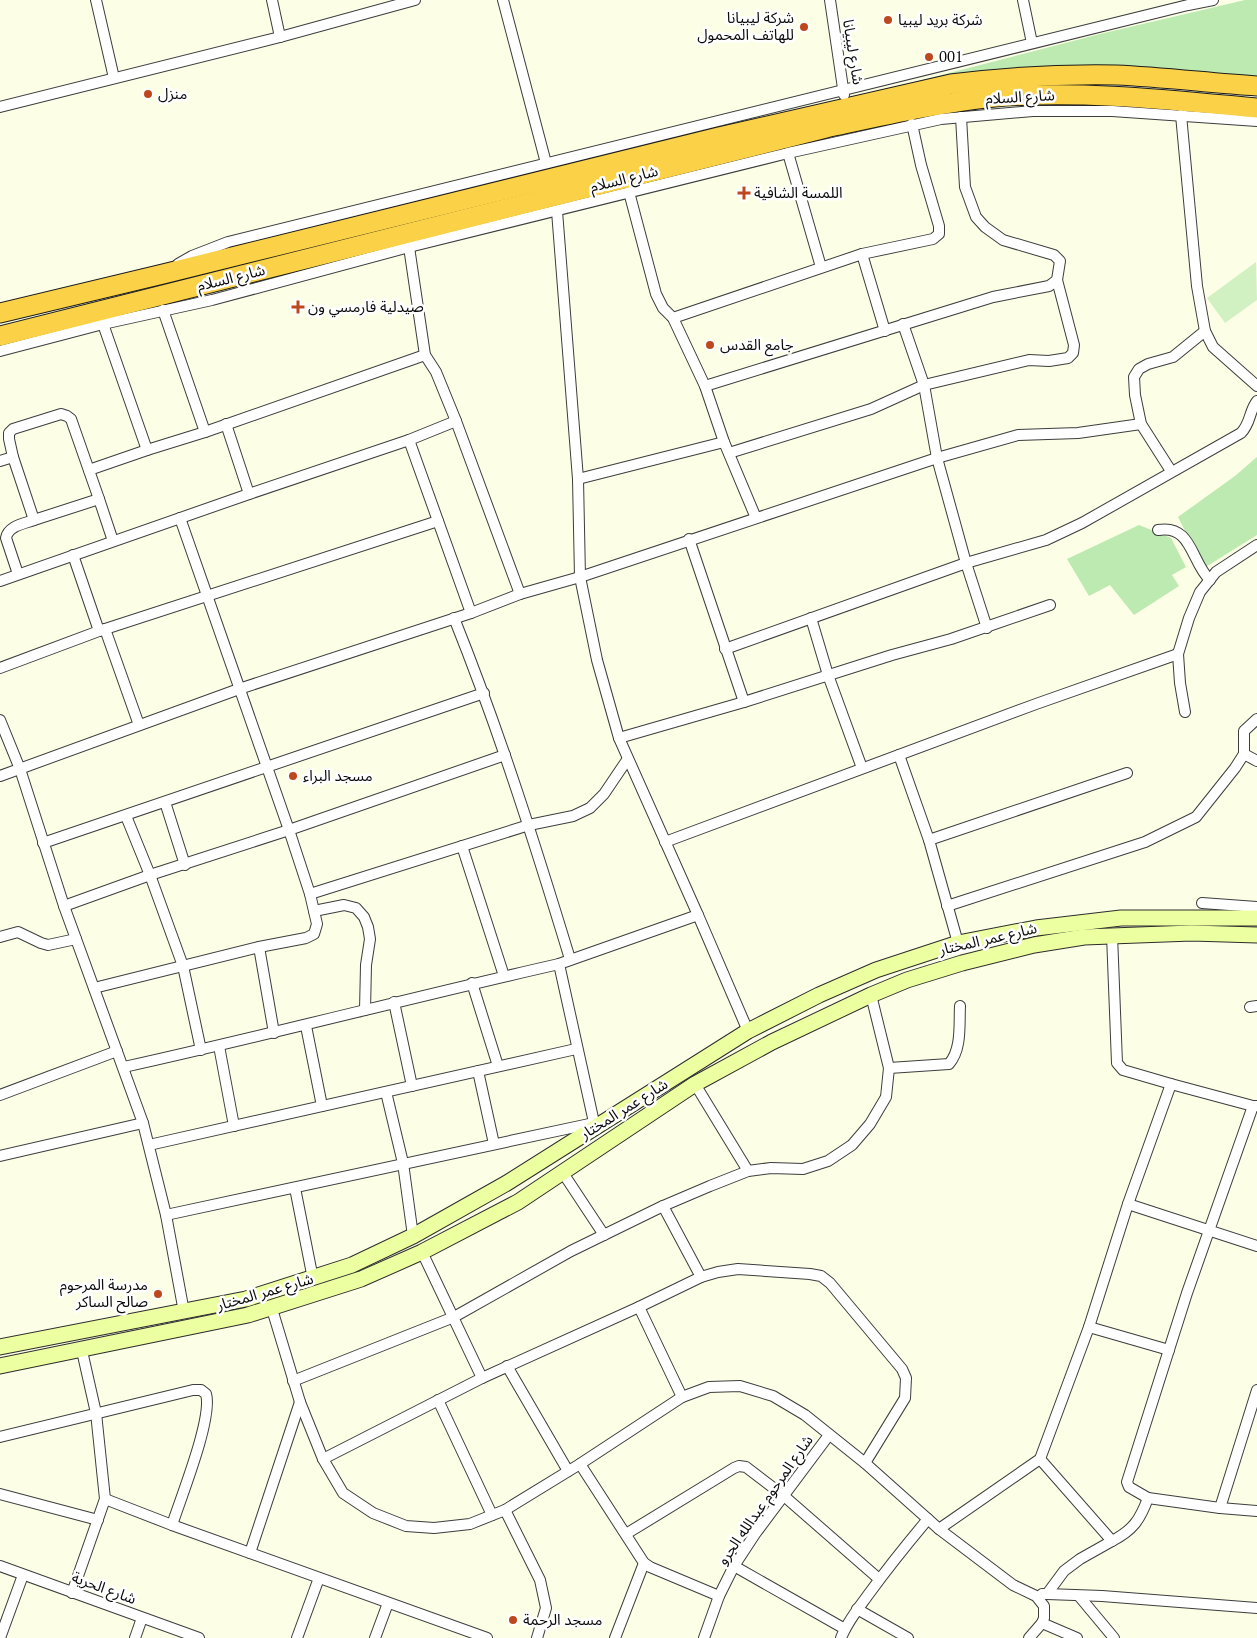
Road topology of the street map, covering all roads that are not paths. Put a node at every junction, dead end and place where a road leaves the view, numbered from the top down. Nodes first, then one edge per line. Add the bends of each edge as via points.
1 (96, 0) edge
2 (272, 0) edge
3 (414, 0) edge
4 (503, 0) edge
5 (830, 0) edge
6 (1023, 0) edge
7 (1213, 0) edge
8 (403, 2) edge
9 (280, 37) junction
10 (1032, 43) junction
11 (114, 78) junction
12 (1257, 86) edge
13 (843, 89) junction
14 (0, 107) edge
15 (847, 108) junction
16 (1257, 108) edge
17 (1181, 115) junction
18 (961, 117) junction
19 (1257, 120) edge
20 (912, 124) junction
21 (788, 153) junction
22 (546, 163) junction
23 (629, 192) junction
24 (557, 211) junction
25 (409, 247) junction
26 (862, 254) junction
27 (821, 268) junction
28 (163, 274) junction
29 (1057, 280) junction
30 (163, 310) junction
31 (0, 313) edge
32 (673, 318) junction
33 (103, 324) junction
34 (903, 324) junction
35 (884, 331) junction
36 (1205, 331) junction
37 (0, 336) edge
38 (0, 352) edge
39 (425, 356) junction
40 (924, 385) junction
41 (705, 386) junction
42 (1257, 386) edge
43 (1257, 401) edge
44 (456, 421) junction
45 (226, 424) junction
46 (1141, 424) junction
47 (205, 432) junction
48 (409, 440) junction
49 (724, 442) junction
50 (147, 450) junction
51 (729, 453) junction
52 (13, 457) junction
53 (937, 458) junction
54 (0, 461) edge
55 (89, 470) junction
56 (1171, 472) junction
57 (578, 479) junction
58 (249, 494) junction
59 (100, 499) junction
60 (180, 518) junction
61 (756, 518) junction
62 (34, 520) junction
63 (438, 522) junction
64 (1158, 530) dead end
65 (689, 539) junction
66 (113, 541) junction
67 (1257, 545) edge
68 (74, 555) junction
69 (966, 563) junction
70 (18, 574) junction
71 (580, 577) junction
72 (1210, 580) junction
73 (0, 581) edge
74 (520, 594) junction
75 (206, 596) junction
76 (1050, 605) dead end
77 (471, 613) junction
78 (454, 618) junction
79 (811, 618) junction
80 (987, 628) junction
81 (102, 630) junction
82 (725, 649) junction
83 (1178, 654) junction
84 (0, 668) edge
85 (828, 675) junction
86 (239, 690) junction
87 (484, 693) junction
88 (744, 702) junction
89 (1185, 712) dead end
90 (1257, 719) edge
91 (0, 720) edge
92 (139, 725) junction
93 (619, 738) junction
94 (1244, 754) junction
95 (505, 755) junction
96 (899, 756) junction
97 (627, 760) junction
98 (1257, 761) edge
99 (266, 766) junction
100 (862, 768) junction
101 (20, 770) junction
102 (1128, 773) dead end
103 (0, 776) edge
104 (165, 802) junction
105 (126, 816) junction
106 (529, 825) junction
107 (289, 830) junction
108 (928, 840) junction
109 (665, 842) junction
110 (43, 843) junction
111 (462, 846) junction
112 (185, 865) junction
113 (150, 875) junction
114 (310, 894) junction
115 (1202, 903) dead end
116 (64, 906) junction
117 (947, 906) junction
118 (1257, 907) edge
119 (314, 911) junction
120 (698, 916) junction
121 (1257, 918) edge
122 (1112, 935) junction
123 (1257, 935) edge
124 (0, 937) edge
125 (76, 940) junction
126 (958, 943) junction
127 (259, 948) junction
128 (570, 959) junction
129 (559, 964) junction
130 (183, 966) junction
131 (504, 976) junction
132 (472, 984) junction
133 (94, 988) junction
134 (871, 995) junction
135 (394, 1002) junction
136 (960, 1006) dead end
137 (365, 1010) junction
138 (306, 1026) junction
139 (748, 1031) junction
140 (274, 1033) junction
141 (218, 1046) junction
142 (576, 1049) junction
143 (201, 1050) junction
144 (117, 1051) junction
145 (498, 1066) junction
146 (124, 1068) junction
147 (889, 1068) junction
148 (478, 1071) junction
149 (695, 1084) junction
150 (1171, 1084) junction
151 (412, 1086) junction
152 (386, 1092) junction
153 (0, 1095) edge
154 (322, 1106) junction
155 (1255, 1106) edge
156 (143, 1123) junction
157 (594, 1125) junction
158 (234, 1126) junction
159 (494, 1144) junction
160 (149, 1145) junction
161 (0, 1156) edge
162 (403, 1163) junction
163 (748, 1171) junction
164 (563, 1173) junction
165 (507, 1183) junction
166 (295, 1188) junction
167 (518, 1202) junction
168 (1128, 1204) junction
169 (663, 1206) junction
170 (166, 1215) junction
171 (1209, 1229) junction
172 (604, 1235) junction
173 (413, 1236) junction
174 (1257, 1246) edge
175 (422, 1252) junction
176 (701, 1277) junction
177 (313, 1278) junction
178 (639, 1307) junction
179 (272, 1308) junction
180 (184, 1312) junction
181 (454, 1317) junction
182 (1089, 1326) junction
183 (0, 1347) edge
184 (82, 1350) junction
185 (1169, 1350) junction
186 (0, 1366) edge
187 (508, 1366) junction
188 (482, 1378) junction
189 (293, 1381) junction
190 (1257, 1390) edge
191 (682, 1396) junction
192 (438, 1400) junction
193 (300, 1402) junction
194 (96, 1413) junction
195 (829, 1435) junction
196 (0, 1437) edge
197 (323, 1459) junction
198 (1040, 1459) junction
199 (864, 1463) junction
200 (580, 1464) junction
201 (568, 1471) junction
202 (0, 1494) edge
203 (784, 1496) junction
204 (1148, 1498) junction
205 (105, 1499) junction
206 (1220, 1508) junction
207 (505, 1510) junction
208 (1257, 1511) edge
209 (492, 1515) junction
210 (928, 1519) junction
211 (98, 1520) junction
212 (172, 1525) junction
213 (939, 1529) junction
214 (626, 1534) junction
215 (1112, 1541) junction
216 (250, 1553) junction
217 (644, 1562) junction
218 (0, 1566) edge
219 (734, 1566) junction
220 (23, 1575) junction
221 (319, 1578) junction
222 (879, 1579) junction
223 (72, 1592) junction
224 (1031, 1594) junction
225 (1047, 1594) junction
226 (719, 1596) junction
227 (1079, 1596) junction
228 (388, 1603) junction
229 (1257, 1608) edge
230 (857, 1609) junction
231 (142, 1618) junction
232 (1042, 1623) junction
233 (458, 1633) edge
234 (843, 1634) edge
235 (0, 1638) edge
236 (135, 1638) edge
237 (199, 1638) edge
238 (297, 1638) edge
239 (375, 1638) edge
240 (487, 1638) edge
241 (538, 1638) edge
242 (615, 1638) edge
243 (704, 1638) edge
244 (908, 1638) edge
245 (1029, 1638) edge
246 (1077, 1638) edge
247 (1114, 1638) edge

1 - 11 street
2 - 9 street
3 - 8 street
4 - 22 street
5 - 13 street, شارع ليبيانا
6 - 10 street
7 - 10 street
8 - 9 street
9 - 11 street
10 - 13 street
11 - 14 street
12 - 15 highway, شارع السلام via 1117,75 1026,76 951,84
13 - 15 street, شارع ليبيانا
13 - 22 street
15 - 28 highway, شارع السلام
16 - 37 highway, شارع السلام via 1064,95 994,97 926,108 807,132
17 - 18 street via 1033,111
17 - 19 street
17 - 36 street via 1197,286
18 - 20 street
18 - 29 street via 965,187 976,217 1003,240 1054,255 1060,261
20 - 21 street
20 - 26 street via 939,234 933,239
21 - 23 street
21 - 27 street
22 - 28 street via 228,242 192,256
23 - 24 street
23 - 32 street via 656,294
24 - 25 street
24 - 57 street
25 - 30 street
25 - 39 street
26 - 27 street
26 - 35 street
27 - 32 street
28 - 31 highway, شارع السلام
29 - 34 street via 1049,286
29 - 40 street via 1074,345 1068,358 1029,360
30 - 33 street
30 - 47 street
32 - 41 street
33 - 38 street
33 - 50 street
34 - 35 street
34 - 40 street
35 - 41 street
36 - 42 street via 1213,347
36 - 46 street via 1173,357 1139,369 1134,377
39 - 44 street via 436,372
39 - 45 street
40 - 51 street via 872,409
40 - 53 street
41 - 49 street
43 - 56 street via 1241,433
44 - 48 street
44 - 74 street
45 - 47 street
45 - 58 street
46 - 53 street via 1078,433 1018,436
46 - 56 street
47 - 50 street
48 - 58 street
48 - 63 street
49 - 51 street
49 - 57 street
50 - 55 street
51 - 61 street
52 - 54 street
52 - 55 street via 9,440 13,429 61,414 71,420
52 - 62 street
53 - 61 street
53 - 69 street
55 - 59 street
56 - 69 street via 1046,540
57 - 71 street
58 - 60 street
59 - 62 street
59 - 66 street
60 - 66 street
60 - 75 street
61 - 65 street
62 - 70 street via 7,532
63 - 75 street
63 - 77 street
64 - 72 street via 1172,530 1183,536 1200,570
65 - 71 street
65 - 82 street
66 - 68 street
67 - 72 street via 1216,572
68 - 70 street
68 - 81 street
69 - 79 street
69 - 80 street
70 - 73 street
71 - 74 street
71 - 93 street via 597,660
72 - 83 street via 1200,592 1188,618
74 - 77 street
75 - 81 street
75 - 86 street
76 - 80 street
77 - 78 street
78 - 86 street
78 - 87 street
79 - 82 street
79 - 85 street
80 - 85 street
81 - 84 street
81 - 92 street
82 - 88 street
83 - 89 street
83 - 96 street
85 - 88 street
85 - 100 street
86 - 92 street
86 - 99 street
87 - 95 street
87 - 99 street
88 - 93 street
90 - 94 street via 1244,732
91 - 101 street
92 - 101 street
93 - 97 street
94 - 98 street
94 - 117 street via 1196,817 1145,842
95 - 106 street
95 - 107 street
96 - 100 street
96 - 108 street
97 - 106 street via 604,794 590,808 573,816
97 - 109 street
99 - 104 street
99 - 107 street
100 - 109 street
101 - 103 street
101 - 110 street
102 - 108 street
104 - 105 street
104 - 112 street
105 - 110 street
105 - 113 street
106 - 111 street
106 - 128 street
107 - 112 street
107 - 114 street
108 - 117 street
109 - 120 street
110 - 116 street
111 - 114 street
111 - 131 street
112 - 113 street
113 - 116 street
113 - 130 street
114 - 119 street
115 - 118 street
116 - 125 street
117 - 126 street
119 - 127 street via 317,924 314,934
119 - 137 street via 344,905 356,908 364,917 370,939
120 - 128 street
120 - 139 street
121 - 126 street, شارع عمر المختار via 1112,919 1036,928
122 - 123 street, شارع عمر المختار
122 - 134 street, شارع عمر المختار via 1034,945 907,980
122 - 150 street via 1117,1063 1123,1070
124 - 125 street via 18,932 48,945
125 - 133 street
126 - 139 street, شارع عمر المختار via 876,970
127 - 130 street
127 - 140 street
128 - 129 street
129 - 131 street
129 - 142 street
130 - 133 street
130 - 143 street
131 - 132 street
132 - 135 street
132 - 145 street
133 - 144 street
134 - 147 street
134 - 149 street, شارع عمر المختار via 772,1042
135 - 137 street
135 - 151 street
136 - 147 street via 957,1049 948,1064
137 - 138 street
138 - 140 street
138 - 154 street
139 - 157 street, شارع عمر المختار
140 - 141 street
141 - 143 street
141 - 158 street
142 - 145 street
142 - 157 street
143 - 146 street
144 - 146 street
144 - 153 street
145 - 148 street
146 - 156 street
147 - 163 street via 886,1097 870,1124 852,1145 828,1161 804,1169
148 - 151 street
148 - 159 street
149 - 163 street
149 - 164 street, شارع عمر المختار
150 - 155 street
150 - 168 street
151 - 152 street
152 - 154 street
152 - 162 street
154 - 158 street
155 - 171 street
156 - 160 street
156 - 161 street
157 - 159 street
157 - 165 street, شارع عمر المختار
158 - 160 street
159 - 162 street
160 - 170 street
162 - 166 street
162 - 173 street
163 - 169 street
164 - 167 street, شارع عمر المختار
164 - 172 street
165 - 167 street
165 - 173 street, شارع عمر المختار
166 - 170 street
166 - 177 street
167 - 175 street, شارع عمر المختار
168 - 171 street
168 - 182 street
169 - 172 street
169 - 176 street
170 - 180 street
171 - 174 street
171 - 185 street
172 - 181 street
173 - 177 street, شارع عمر المختار via 352,1265
175 - 179 street, شارع عمر المختار via 361,1279
175 - 181 street
176 - 178 street
176 - 199 street via 738,1269 815,1275 830,1283 906,1378 905,1398
177 - 180 street, شارع عمر المختار via 246,1299
178 - 187 street
178 - 191 street
179 - 184 street, شارع عمر المختار
179 - 189 street
180 - 183 street, شارع عمر المختار
181 - 188 street
181 - 189 street
182 - 185 street
182 - 198 street
184 - 186 street, شارع عمر المختار
184 - 194 street
185 - 204 street via 1127,1482 1129,1487
187 - 188 street
187 - 201 street
188 - 192 street
189 - 193 street
190 - 206 street
191 - 195 street via 709,1387 740,1386 773,1396 805,1415
191 - 200 street
192 - 197 street
192 - 209 street
193 - 197 street
193 - 216 street
194 - 196 street
194 - 205 street
194 - 212 street via 193,1390 206,1394 208,1407 199,1442
195 - 199 street
195 - 203 street, شارع المرحوم عبدالله الجرو
197 - 209 street via 343,1492 373,1513 406,1526 434,1528 470,1524
198 - 213 street
198 - 215 street
199 - 210 street
200 - 201 street
200 - 214 street
201 - 207 street
202 - 211 street
203 - 214 street via 746,1466 739,1466
203 - 219 street, شارع المرحوم عبدالله الجرو
203 - 222 street
204 - 206 street
204 - 215 street via 1136,1523
205 - 211 street
205 - 212 street
206 - 208 street
207 - 209 street
207 - 241 street via 540,1580 546,1608
210 - 213 street
210 - 222 street
211 - 223 street
212 - 216 street
213 - 224 street via 999,1575
214 - 217 street
215 - 225 street via 1064,1571
216 - 221 street
217 - 226 street
217 - 242 street
218 - 220 street, شارع الحرية
219 - 226 street, شارع المرحوم عبدالله الجرو
219 - 234 street
220 - 223 street, شارع الحرية
220 - 235 street
221 - 228 street
221 - 238 street
222 - 230 street
223 - 231 street, شارع الحرية
224 - 225 street
224 - 232 street via 1044,1606
225 - 227 street
226 - 243 street, شارع المرحوم عبدالله الجرو
227 - 229 street
227 - 247 street
228 - 233 street
228 - 239 street
230 - 234 street
230 - 244 street
231 - 236 street
231 - 237 street, شارع الحرية
232 - 245 street
232 - 246 street
233 - 240 street

